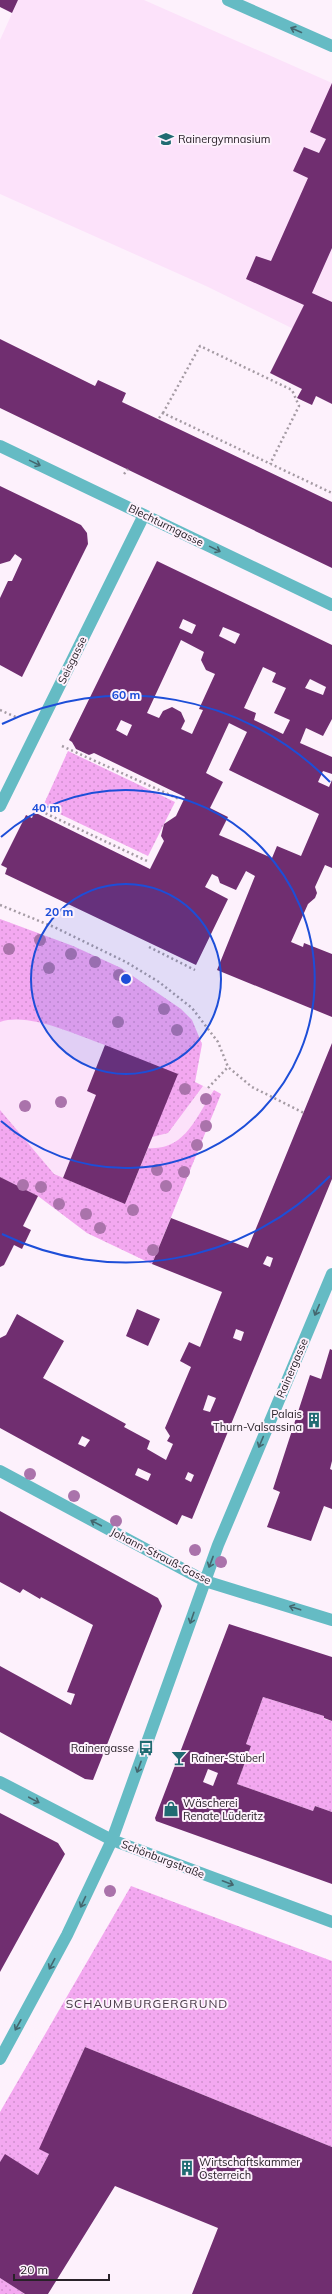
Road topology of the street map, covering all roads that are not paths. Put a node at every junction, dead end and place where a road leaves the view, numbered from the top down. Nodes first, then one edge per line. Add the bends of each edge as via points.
1 (228, 0) edge
2 (332, 46) edge
3 (0, 446) edge
4 (144, 515) junction
5 (332, 605) edge
6 (0, 806) edge
7 (332, 1274) edge
8 (0, 1471) edge
9 (205, 1581) junction
10 (332, 1620) edge
11 (0, 1782) edge
12 (112, 1840) junction
13 (332, 1922) edge
14 (0, 2059) edge

2 -> 1 street
3 -> 4 street, Blechturmgasse
4 -> 5 street, Blechturmgasse
4 - 6 street, Seisgasse
7 -> 9 street, Rainergasse
9 -> 8 street, Johann-Strauß-Gasse
10 -> 9 street, Johann-Strauß-Gasse
9 -> 12 street, Rainergasse
11 -> 12 street, Schönburgstraße
12 -> 13 street, Schönburgstraße
12 -> 14 street, Rainergasse via 67,1936

